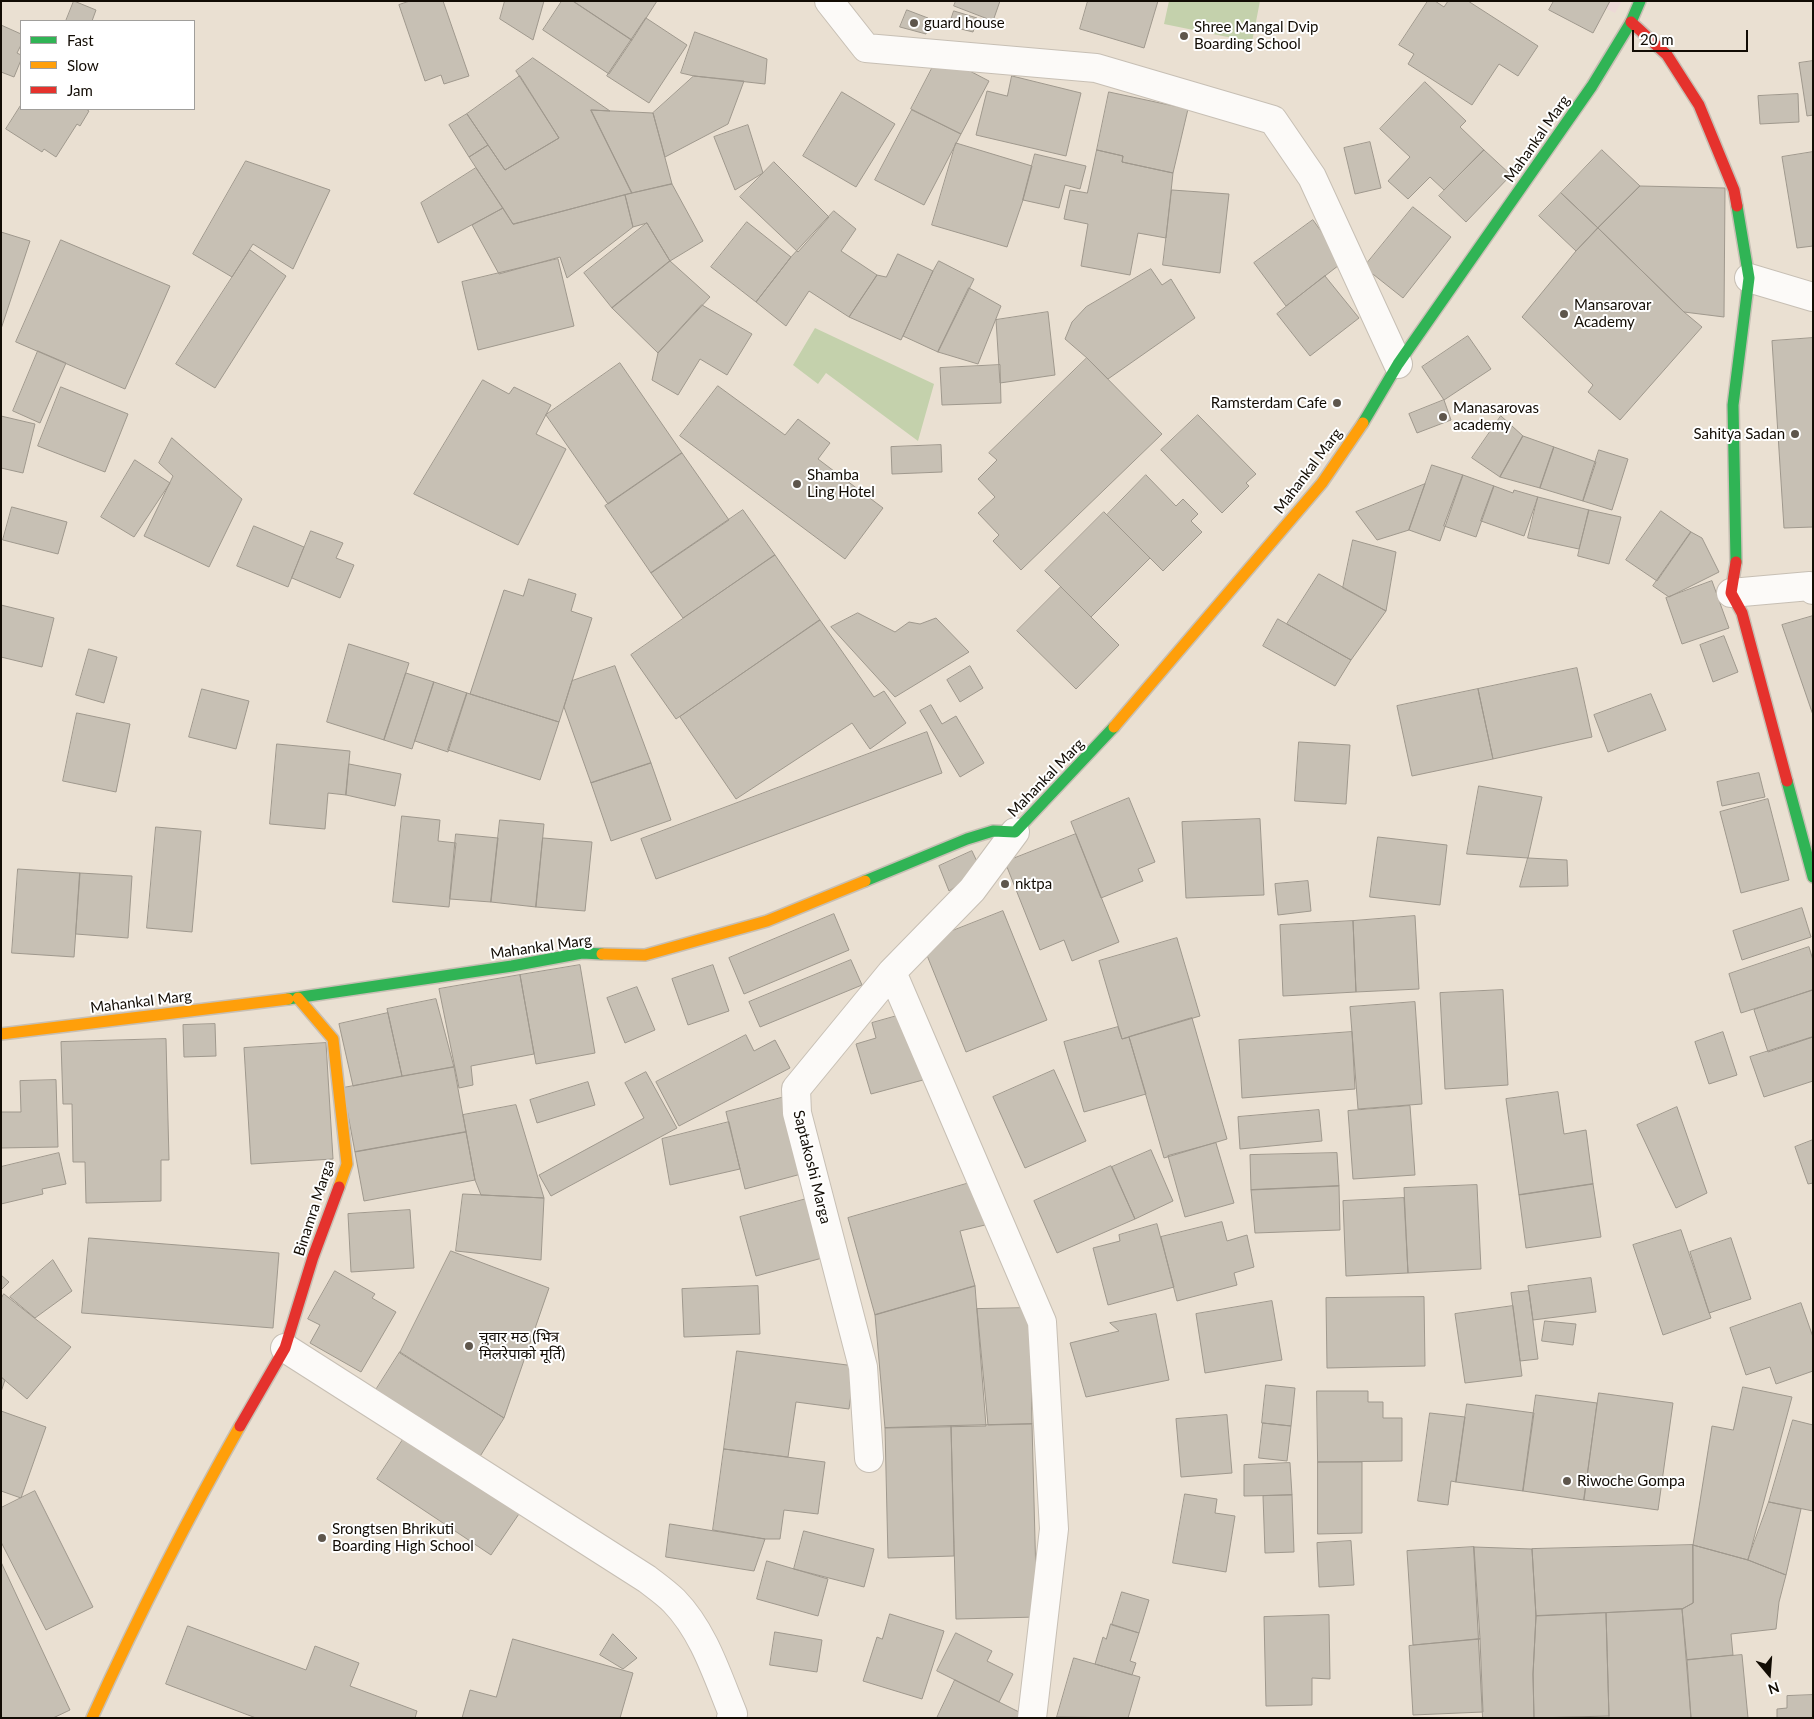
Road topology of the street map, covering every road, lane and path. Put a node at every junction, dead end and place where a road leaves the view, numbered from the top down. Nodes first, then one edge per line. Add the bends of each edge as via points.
1 (829, 1) edge
2 (1640, 1) edge
3 (1631, 22) junction
4 (1749, 278) junction
5 (1813, 297) edge
6 (1398, 364) junction
7 (1813, 590) edge
8 (1731, 593) junction
9 (1015, 832) junction
10 (1813, 877) edge
11 (892, 972) junction
12 (298, 998) junction
13 (1, 1034) edge
14 (285, 1348) junction
15 (869, 1458) dead end
16 (737, 1716) edge
17 (92, 1718) edge
18 (1032, 1718) edge

1 - 6 street via 866,48 1096,68 1273,120 1312,177
2 - 3 main road, Mahankal Marg
3 - 4 main road via 1667,55 1699,106 1734,190
3 - 6 main road, Mahankal Marg via 1592,86
4 - 5 street
4 - 8 main road via 1733,405 1737,555
6 - 9 main road, Mahankal Marg via 1372,410 1322,483 1103,740
7 - 8 street via 1810,586
8 - 10 main road via 1742,613
9 - 11 street, Saptakoshi Marga via 972,890
9 - 12 main road, Mahankal Marg via 993,831 967,839 767,921 645,955 582,953
11 - 15 street, Saptakoshi Marga via 796,1089 797,1114 863,1367
11 - 18 street via 1042,1322 1054,1529
12 - 13 main road, Mahankal Marg
12 - 14 main road, Binamra Marga via 333,1039 347,1164 313,1257
14 - 16 street via 647,1579 674,1601 688,1618 707,1649
14 - 17 main road, Binamra Marga via 214,1472 131,1632

